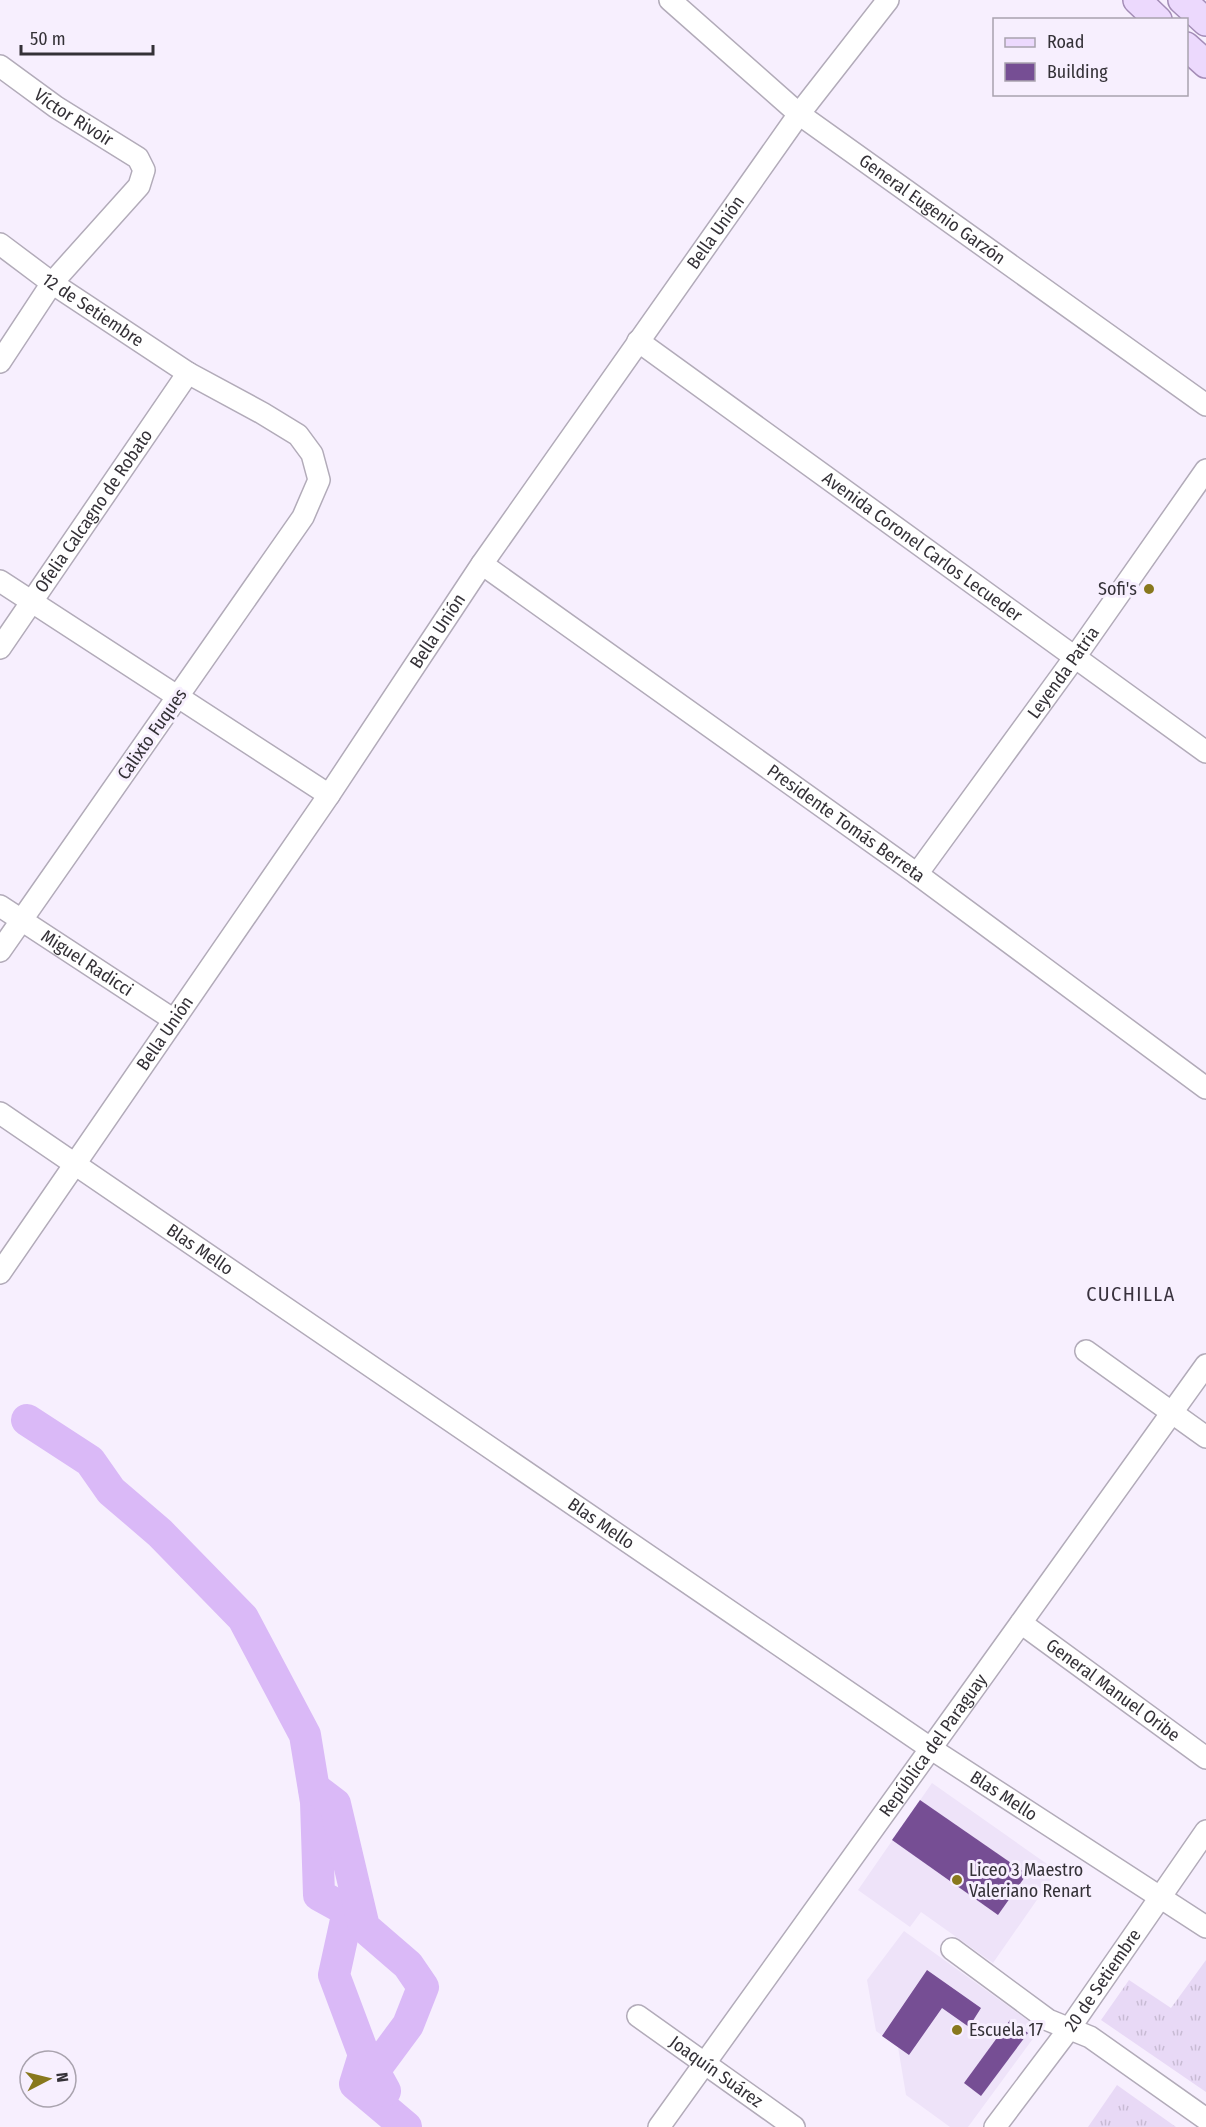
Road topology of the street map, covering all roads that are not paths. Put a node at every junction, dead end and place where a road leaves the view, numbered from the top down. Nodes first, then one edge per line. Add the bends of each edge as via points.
1 (670, 0) edge
2 (888, 0) edge
3 (1137, 0) edge
4 (1182, 0) edge
5 (1156, 18) edge
6 (1206, 22) edge
7 (1188, 48) edge
8 (1206, 64) edge
9 (0, 66) edge
10 (799, 114) junction
11 (0, 244) edge
12 (52, 283) junction
13 (638, 341) junction
14 (0, 362) edge
15 (188, 373) junction
16 (1206, 405) edge
17 (1206, 470) edge
18 (303, 517) joint
19 (482, 564) junction
20 (0, 581) edge
21 (31, 602) junction
22 (0, 648) edge
23 (1075, 657) junction
24 (178, 696) junction
25 (1206, 752) edge
26 (329, 795) junction
27 (917, 874) junction
28 (0, 906) edge
29 (22, 920) junction
30 (0, 951) edge
31 (174, 1020) junction
32 (1206, 1088) edge
33 (0, 1113) edge
34 (75, 1164) junction
35 (0, 1273) edge
36 (1086, 1351) dead end
37 (1206, 1365) edge
38 (1172, 1413) junction
39 (1206, 1437) edge
40 (1021, 1623) junction
41 (930, 1748) junction
42 (1206, 1758) edge
43 (1206, 1831) edge
44 (1161, 1897) junction
45 (1206, 1927) edge
46 (952, 1949) dead end
47 (638, 2016) dead end
48 (1069, 2029) junction
49 (705, 2063) junction
50 (1206, 2119) edge
51 (659, 2127) edge
52 (794, 2127) edge
53 (995, 2127) edge

1 - 10 street, General Eugenio Garzón
2 - 10 street, Bella Unión
3 - 5 main road
4 - 6 main road
7 - 8 main road
9 - 12 street, Víctor Rivoir via 138,158 144,170 139,186
10 - 13 street, Bella Unión
10 - 16 street, General Eugenio Garzón
11 - 12 street, 12 de Setiembre
12 - 14 street
12 - 15 street, 12 de Setiembre
13 - 19 street, Bella Unión
13 - 23 street, Avenida Coronel Carlos Lecueder
15 - 18 street, 12 de Setiembre via 298,435 312,454 319,480
15 - 21 street, Ofelia Calcagno de Robato
17 - 23 street, Leyenda Patria
18 - 24 street, Calixto Fuques
19 - 26 street, Bella Unión
19 - 27 street, Presidente Tomás Berreta
20 - 21 street
21 - 22 street, Ofelia Calcagno de Robato
21 - 24 street
23 - 25 street, Avenida Coronel Carlos Lecueder
23 - 27 street, Leyenda Patria
24 - 26 street
24 - 29 street, Calixto Fuques
26 - 31 street, Bella Unión
27 - 32 street, Presidente Tomás Berreta
28 - 29 street, Miguel Radicci
29 - 30 street, Calixto Fuques
29 - 31 street, Miguel Radicci
31 - 34 street, Bella Unión
33 - 34 street, Blas Mello
34 - 35 street, Bella Unión
34 - 41 street, Blas Mello
36 - 38 street
37 - 38 street, República del Paraguay
38 - 39 street
38 - 40 street, República del Paraguay
40 - 41 street, República del Paraguay
40 - 42 street, General Manuel Oribe
41 - 44 street, Blas Mello
41 - 49 street, República del Paraguay
43 - 44 street, 20 de Setiembre
44 - 45 street, Blas Mello
44 - 48 street, 20 de Setiembre
46 - 48 street via 1048,2020
47 - 49 street, Joaquín Suárez
48 - 50 street via 1090,2037
48 - 53 street, 20 de Setiembre
49 - 51 street, República del Paraguay
49 - 52 street, Joaquín Suárez

